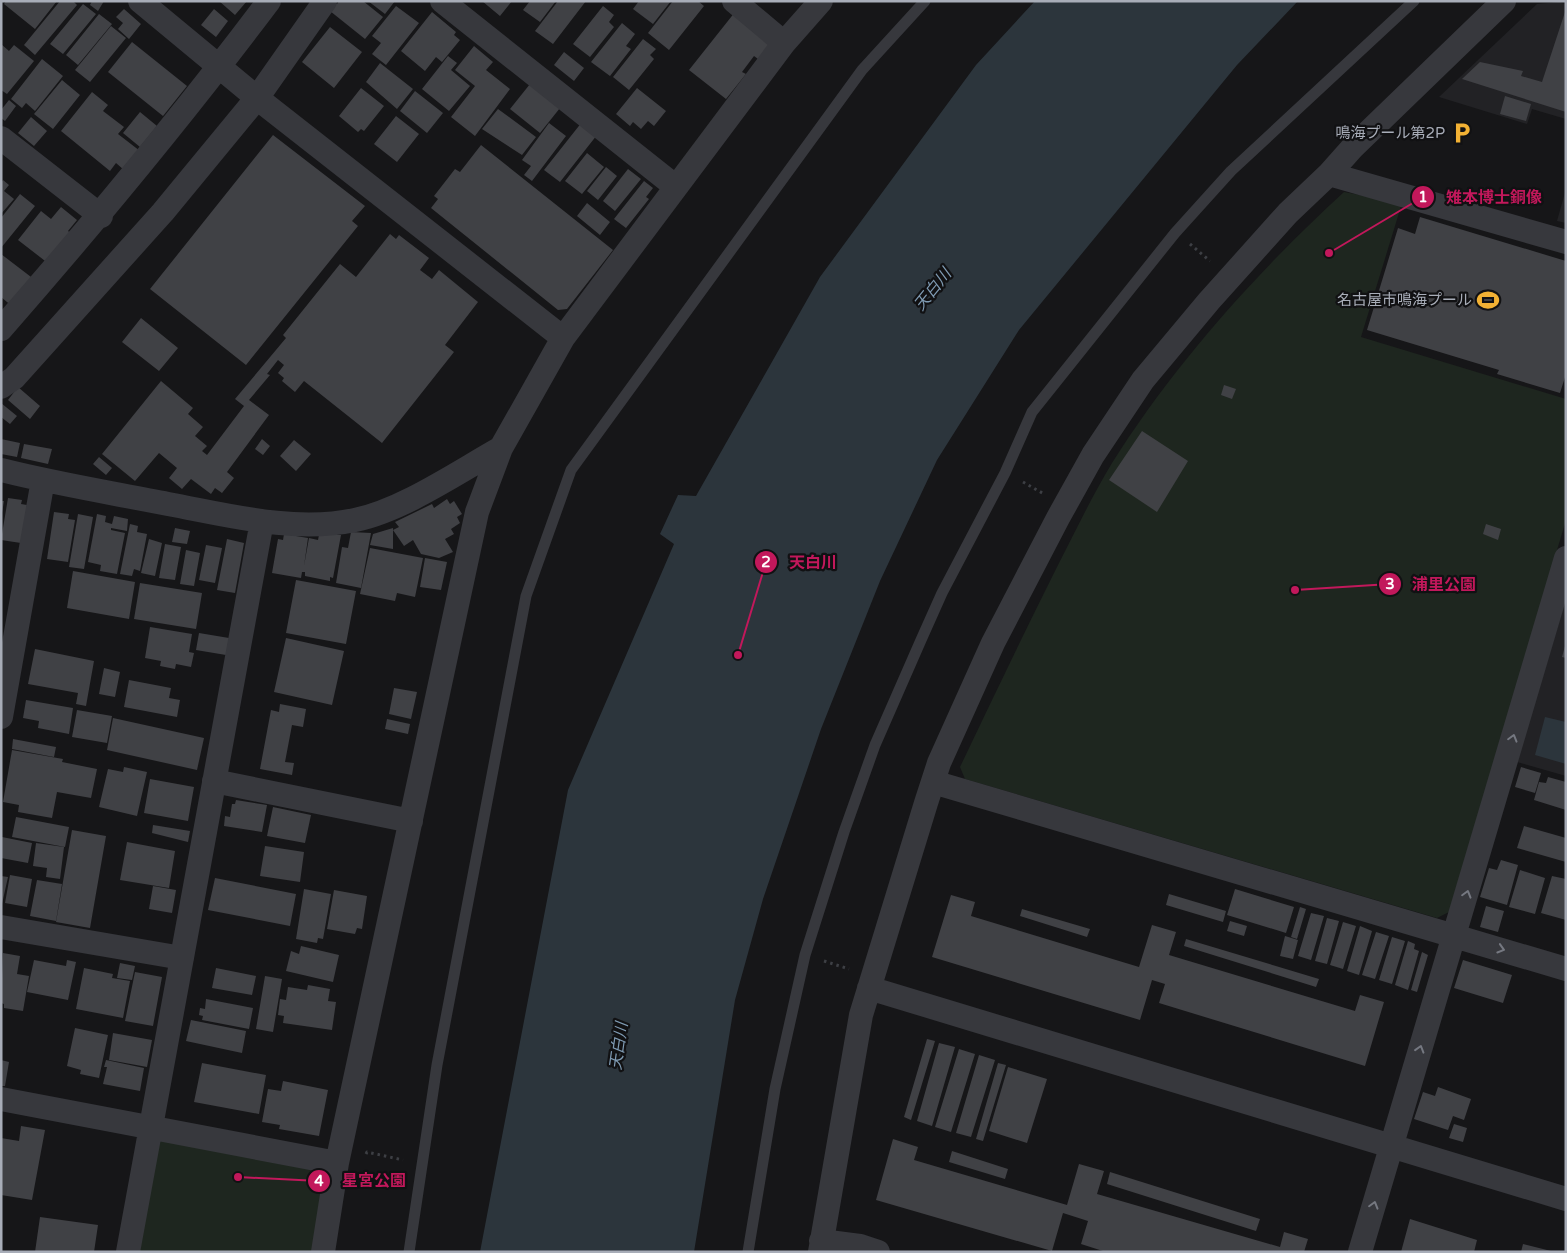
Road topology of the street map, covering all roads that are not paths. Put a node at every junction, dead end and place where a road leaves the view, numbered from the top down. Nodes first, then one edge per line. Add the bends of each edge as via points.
1 (140, 1) edge
2 (269, 1) edge
3 (325, 1) edge
4 (442, 1) edge
5 (734, 1) edge
6 (821, 1) edge
7 (925, 1) edge
8 (1414, 1) edge
9 (1504, 1) edge
10 (784, 43) junction
11 (221, 66) junction
12 (257, 98) junction
13 (1, 138) edge
14 (1329, 174) junction
15 (676, 187) junction
16 (101, 216) junction
17 (1566, 242) edge
18 (1, 329) edge
19 (563, 338) junction
20 (1, 387) edge
21 (501, 448) junction
22 (1, 470) edge
23 (43, 480) junction
24 (262, 521) junction
25 (1566, 558) edge
26 (1, 718) edge
27 (214, 781) junction
28 (933, 782) junction
29 (411, 821) junction
30 (1, 927) edge
31 (1454, 935) junction
32 (182, 958) junction
33 (1566, 969) edge
34 (860, 983) junction
35 (1, 1099) edge
36 (151, 1126) junction
37 (1391, 1145) junction
38 (337, 1163) junction
39 (1566, 1199) edge
40 (820, 1246) edge
41 (128, 1252) edge
42 (323, 1252) edge
43 (409, 1252) edge
44 (748, 1252) edge
45 (878, 1252) edge
46 (1360, 1252) edge

1 - 11 street
2 - 11 street
3 - 12 street
4 - 15 street
5 - 10 street
6 - 10 street
7 - 43 lane via 862,70 571,470 526,596 437,1066
8 - 44 lane via 1231,170 1175,233 1032,412 1006,473 942,593 875,745 844,832 805,955 775,1089
9 - 14 street
10 - 15 street
11 - 12 street
11 - 16 street
12 - 19 street
12 - 20 street via 163,212 14,378
13 - 16 street
14 - 17 street
14 - 28 street via 1288,213 1209,301 1143,380 1093,455 993,642
15 - 19 street
16 - 18 street
19 - 21 street
21 - 24 street via 398,505 356,520 324,524
21 - 29 street via 478,512
22 - 23 street
23 - 24 street
23 - 26 street
24 - 27 street
31 -> 25 street
27 - 29 street
27 - 32 street
28 - 31 street
28 - 34 street
29 - 38 street
30 - 32 street
31 -> 33 street
37 -> 31 street
32 - 36 street
34 - 37 street
34 - 40 street via 861,1016
35 - 36 street
36 - 38 street
36 - 41 street
37 - 39 street
46 -> 37 street
38 - 42 street
40 - 45 street via 860,1246

